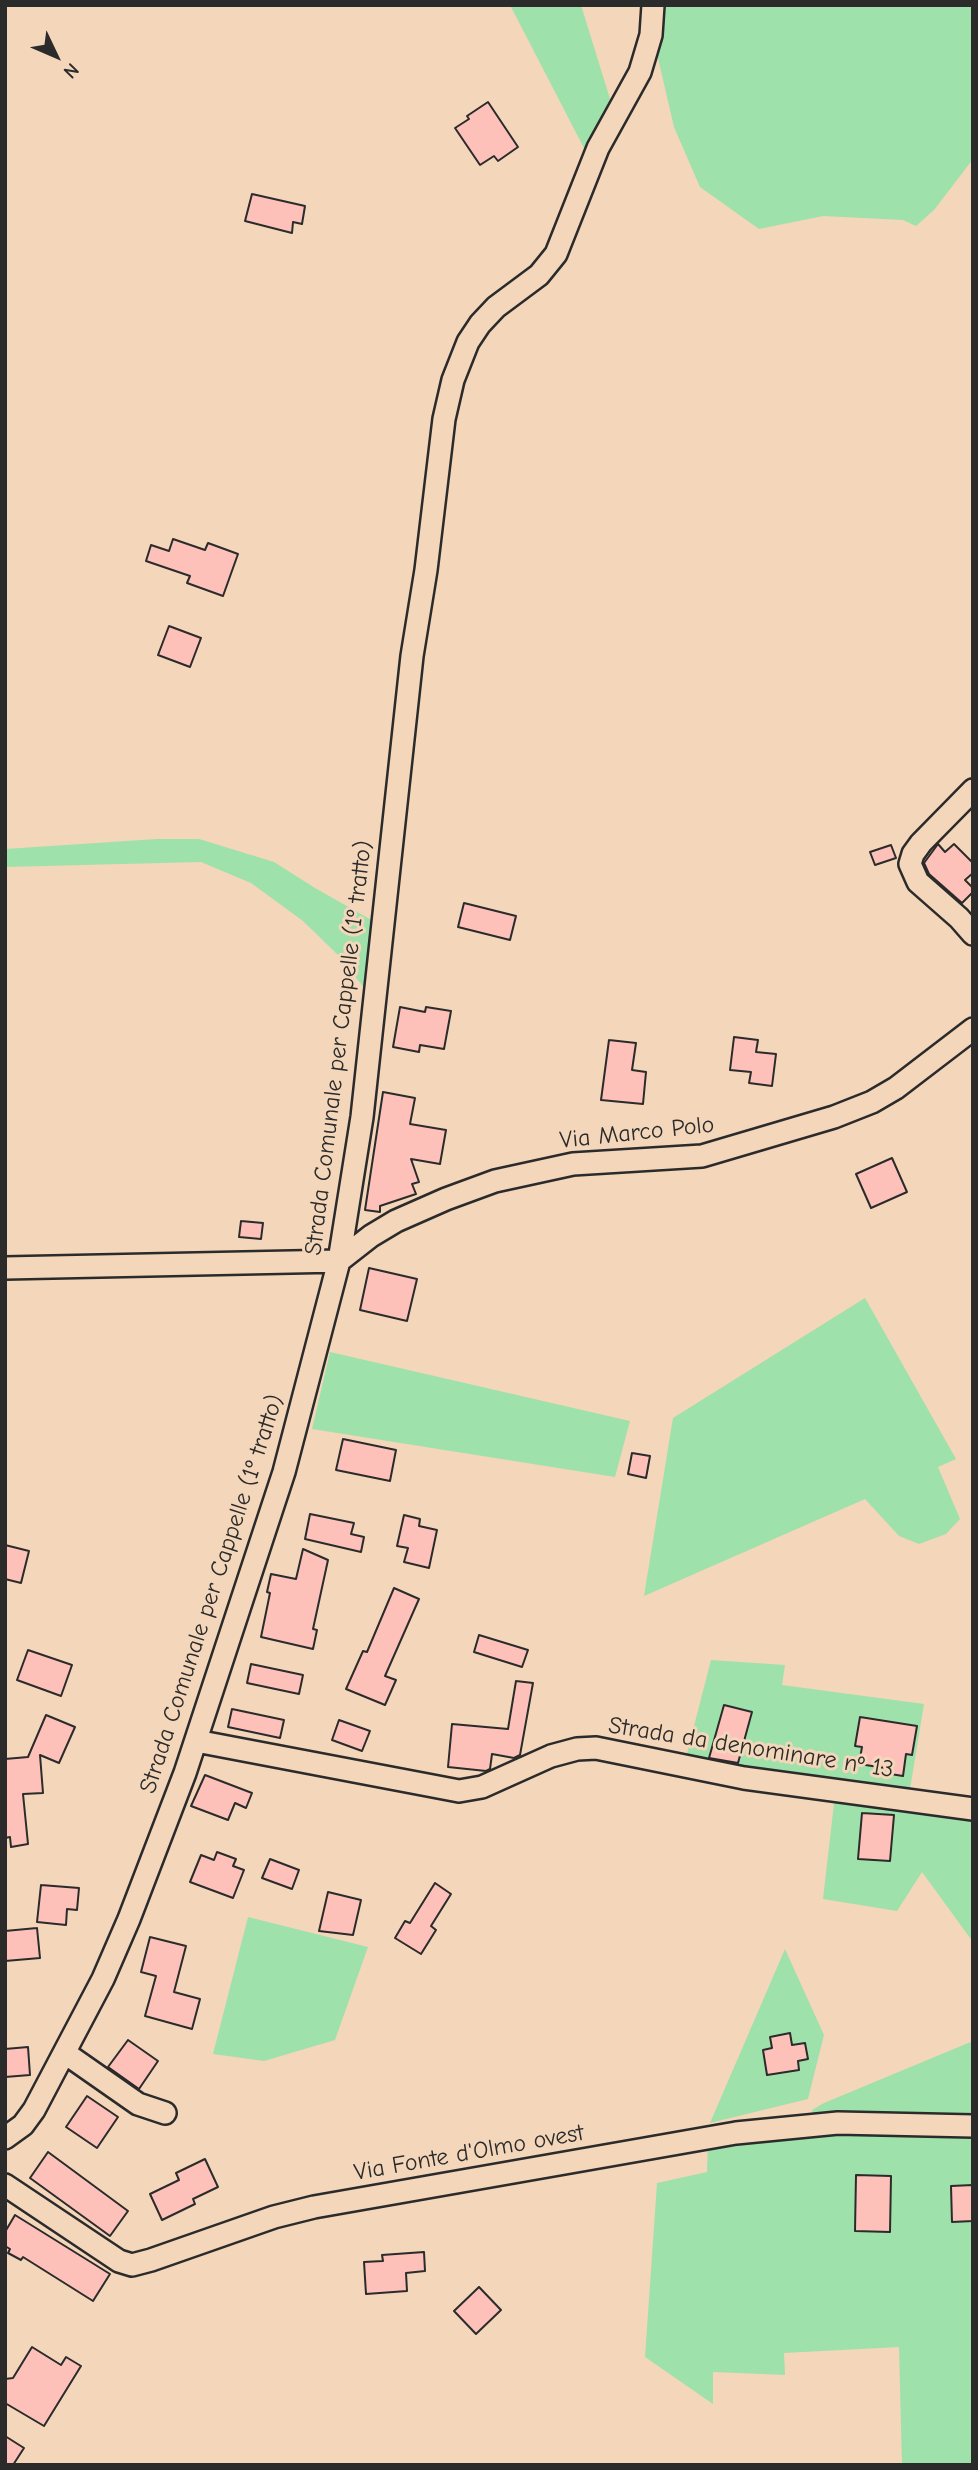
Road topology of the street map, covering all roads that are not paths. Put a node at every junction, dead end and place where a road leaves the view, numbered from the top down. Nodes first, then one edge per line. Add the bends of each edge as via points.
1 (653, 5) edge
2 (973, 790) edge
3 (973, 934) edge
4 (973, 1029) edge
5 (339, 1261) junction
6 (5, 1268) edge
7 (196, 1741) junction
8 (973, 1809) edge
9 (65, 2053) junction
10 (165, 2113) dead end
11 (973, 2126) edge
12 (5, 2138) edge
13 (5, 2185) edge

1 - 5 street, Strada Comunale per Cappelle (1º tratto) via 640,72 598,148 561,246 543,271 480,324 462,354 449,392 412,656 362,1117
2 - 3 street via 921,843 910,864 918,882
4 - 5 street, Via Marco Polo via 896,1088 834,1117 702,1156 573,1164 495,1181 405,1217
5 - 6 street
5 - 7 street, Strada Comunale per Cappelle (1º tratto) via 281,1483
7 - 8 street, Strada da denominare nº 13 via 460,1791 482,1787 561,1753 596,1748 736,1777
7 - 9 street, Strada Comunale per Cappelle (1º tratto) via 116,1950
9 - 10 street via 138,2104
9 - 12 street, Strada Comunale per Cappelle (1º tratto) via 29,2117
11 - 13 street, Via Fonte d'Olmo ovest via 838,2123 736,2133 314,2207 132,2264 118,2261

